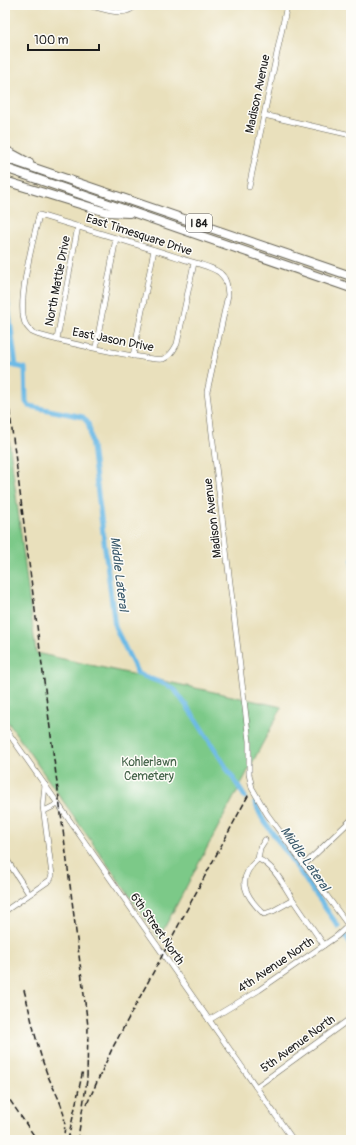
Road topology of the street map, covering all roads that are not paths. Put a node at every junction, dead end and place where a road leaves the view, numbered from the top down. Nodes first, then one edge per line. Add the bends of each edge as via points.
1 (88, 5) edge
2 (136, 5) edge
3 (287, 5) edge
4 (264, 115) junction
5 (351, 135) edge
6 (5, 150) edge
7 (5, 158) edge
8 (5, 168) edge
9 (46, 172) junction
10 (5, 181) edge
11 (249, 187) dead end
12 (138, 213) junction
13 (78, 226) junction
14 (116, 238) junction
15 (154, 250) junction
16 (194, 263) junction
17 (351, 276) edge
18 (227, 282) joint
19 (351, 288) edge
20 (24, 317) joint
21 (57, 339) junction
22 (96, 347) junction
23 (133, 356) junction
24 (5, 728) edge
25 (10, 736) junction
26 (5, 740) edge
27 (45, 785) junction
28 (58, 804) junction
29 (44, 811) junction
30 (351, 820) edge
31 (265, 840) dead end
32 (5, 857) edge
33 (258, 859) junction
34 (304, 865) junction
35 (29, 894) junction
36 (293, 900) junction
37 (5, 911) edge
38 (350, 926) edge
39 (324, 945) junction
40 (351, 1018) edge
41 (209, 1020) junction
42 (256, 1087) junction
43 (293, 1140) edge

1 - 2 street via 125,12 131,11
3 - 4 street, Madison Avenue
4 - 5 street
4 - 11 street, Madison Avenue
6 - 9 highway
7 - 9 highway, I 84
8 - 12 highway, I 84
9 - 17 highway, I 84
10 - 12 highway via 106,212
12 - 19 highway, I 84
13 - 14 street, East Timesquare Drive
13 - 20 street, East Timesquare Drive via 39,215 23,299
13 - 21 street, North Mattie Drive
14 - 15 street, East Timesquare Drive
14 - 22 street
15 - 16 street, East Timesquare Drive
15 - 23 street
16 - 18 street, East Timesquare Drive via 220,272
16 - 23 street, East Jason Drive via 177,344 171,354 163,359
18 - 34 street, Madison Avenue via 228,294 207,392 250,754 249,774 252,788 267,814
20 - 21 street, East Jason Drive via 32,332
21 - 22 street, East Jason Drive
22 - 23 street, East Jason Drive
24 - 25 street, 6th Street North
25 - 26 street
25 - 27 street, 6th Street North
27 - 28 street, 6th Street North
27 - 29 street
28 - 29 street
28 - 41 street, 6th Street North
29 - 35 street via 52,875 50,880
30 - 34 street
31 - 33 street
32 - 35 street
33 - 36 street via 274,872
33 - 36 street via 246,874 244,886 252,902 264,914
34 - 38 street, Madison Avenue
35 - 37 street
36 - 39 street
38 - 39 street, 4th Avenue North
39 - 41 street, 4th Avenue North via 259,990
40 - 42 street, 5th Avenue North
41 - 42 street, 6th Street North
42 - 43 street, 6th Street North

